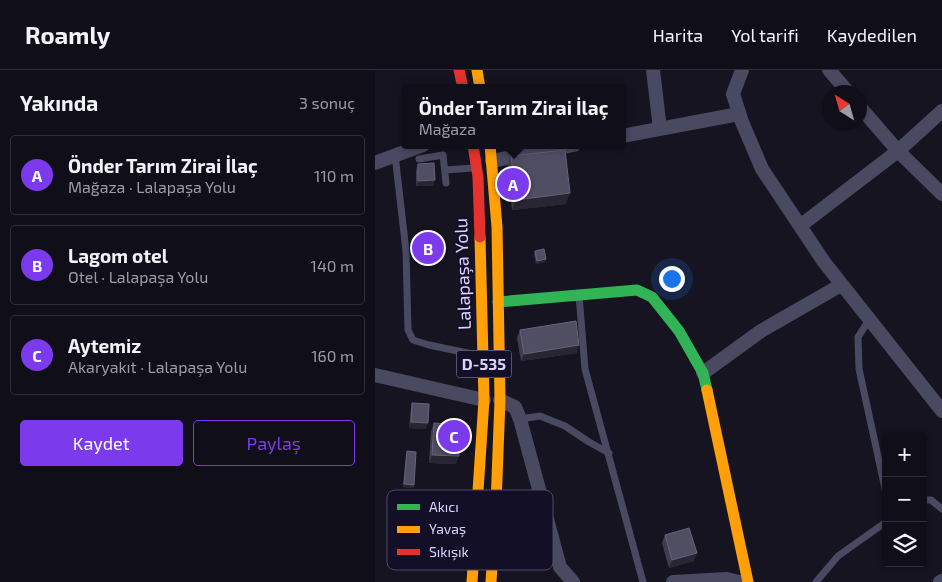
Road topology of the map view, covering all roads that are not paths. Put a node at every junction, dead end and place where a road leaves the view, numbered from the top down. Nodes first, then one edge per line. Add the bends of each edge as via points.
1 (459, 70) edge
2 (477, 70) edge
3 (653, 70) edge
4 (742, 70) edge
5 (829, 70) edge
6 (462, 84) edge
7 (480, 84) edge
8 (842, 85) edge
9 (942, 111) edge
10 (739, 114) junction
11 (867, 115) edge
12 (660, 129) junction
13 (626, 135) edge
14 (474, 149) edge
15 (490, 149) edge
16 (553, 149) edge
17 (898, 151) junction
18 (421, 152) edge
19 (395, 155) junction
20 (492, 161) junction
21 (375, 162) edge
22 (476, 168) junction
23 (445, 170) junction
24 (446, 183) dead end
25 (942, 194) edge
26 (800, 226) junction
27 (841, 284) junction
28 (579, 295) junction
29 (499, 302) junction
30 (869, 320) junction
31 (484, 356) junction
32 (703, 373) junction
33 (375, 375) edge
34 (484, 400) junction
35 (500, 400) junction
36 (942, 411) edge
37 (520, 419) junction
38 (609, 453) junction
39 (883, 477) edge
40 (478, 490) edge
41 (497, 490) edge
42 (539, 490) edge
43 (927, 500) edge
44 (942, 510) edge
45 (882, 525) edge
46 (553, 544) edge
47 (573, 582) edge
48 (643, 582) edge
49 (673, 582) edge
50 (739, 582) edge
51 (748, 582) edge
52 (816, 582) edge

1 - 6 main road
2 - 7 main road
3 - 12 street
4 - 10 street via 733,94
5 - 8 street
9 - 17 street
10 - 12 street
10 - 26 street via 762,169
11 - 17 street
12 - 13 street
14 - 22 main road, Lalapaşa Yolu / D-535
15 - 20 main road, Lalapaşa Yolu / D-535
16 - 20 street
17 - 25 street
17 - 26 street
18 - 19 street
18 - 23 lane via 443,155
19 - 21 street
19 - 31 lane via 406,251 408,330 413,340
20 - 29 main road, Lalapaşa Yolu / D-535
22 - 23 lane
22 - 31 main road, Lalapaşa Yolu / D-535
23 - 24 lane
26 - 27 street
27 - 30 street
27 - 32 street via 761,331
28 - 29 main road
28 - 32 main road via 637,290 652,297 679,331
28 - 38 lane via 585,369
29 - 35 main road, Lalapaşa Yolu / D-535
30 - 36 street
30 - 39 lane via 858,337 859,368
31 - 34 main road, Lalapaşa Yolu / D-535
32 - 51 main road
33 - 34 street
34 - 40 main road, Lalapaşa Yolu / D-535
35 - 37 street via 515,408
35 - 41 main road, Lalapaşa Yolu / D-535
37 - 38 lane via 540,416 565,426
37 - 42 street
38 - 48 lane
43 - 44 lane
45 - 52 lane via 838,556
46 - 47 street via 559,567
49 - 50 street via 727,579

